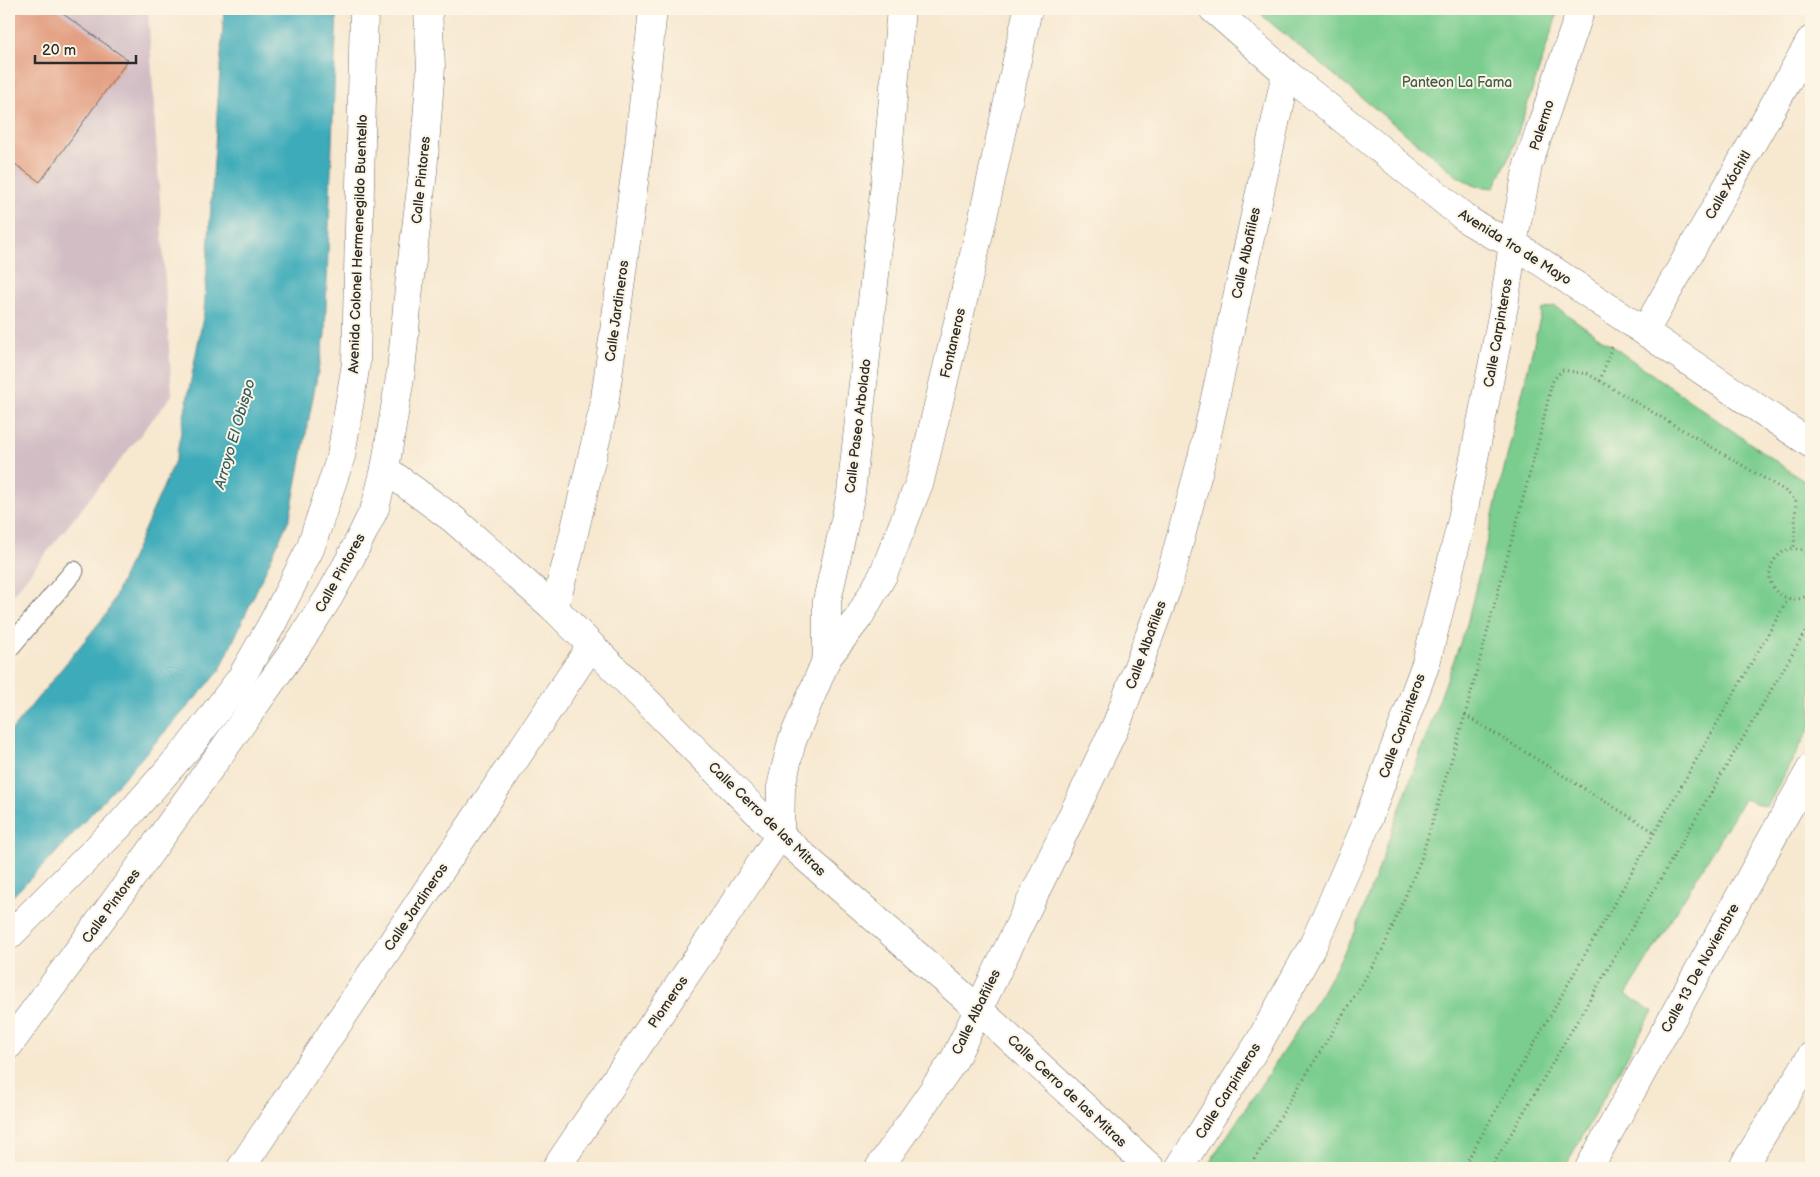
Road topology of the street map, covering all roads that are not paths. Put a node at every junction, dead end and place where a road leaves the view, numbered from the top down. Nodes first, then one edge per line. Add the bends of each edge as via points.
1 (364, 9) edge
2 (428, 9) edge
3 (653, 9) edge
4 (901, 9) edge
5 (1028, 9) edge
6 (1214, 9) edge
7 (1581, 9) edge
8 (1811, 40) edge
9 (1286, 73) junction
10 (1513, 243) junction
11 (1645, 331) junction
12 (1811, 444) edge
13 (385, 468) junction
14 (74, 570) dead end
15 (554, 608) junction
16 (591, 646) junction
17 (9, 648) edge
18 (827, 658) junction
19 (1811, 768) edge
20 (780, 835) junction
21 (9, 936) edge
22 (978, 1009) junction
23 (9, 1045) edge
24 (1811, 1056) edge
25 (241, 1168) edge
26 (556, 1168) edge
27 (879, 1168) edge
28 (1150, 1168) edge
29 (1179, 1168) edge
30 (1590, 1168) edge
31 (1742, 1168) edge

1 - 21 street, Avenida Colonel Hermenegildo Buentello via 356,363 340,456 310,548 241,678 192,743 119,826
2 - 13 street, Calle Pintores via 431,67 424,172 401,371
3 - 15 street, Calle Jardineros via 639,145 604,406
4 - 18 street, Calle Paseo Arbolado via 851,493 827,601
5 - 18 street, Fontaneros via 983,217 920,481 883,576 859,617
6 - 9 street, Avenida 1ro de Mayo
7 - 10 street, Palermo via 1528,166
8 - 11 street, Calle Xóchitl
9 - 10 street, Avenida 1ro de Mayo via 1469,222
9 - 22 street, Calle Albañiles via 1202,458 1167,588 1117,723
10 - 11 street, Avenida 1ro de Mayo
10 - 29 street, Calle Carpinteros via 1462,524 1426,663 1366,825 1314,943 1260,1041
11 - 12 street, Avenida 1ro de Mayo
13 - 15 street, Calle Cerro de las Mitras via 453,519
13 - 23 street, Calle Pintores via 375,508 329,597 136,872
14 - 17 lane
15 - 16 street, Calle Cerro de las Mitras
16 - 20 street, Calle Cerro de las Mitras
16 - 25 street, Calle Jardineros
18 - 20 street, Calle Paseo Arbolado via 792,741 781,787
19 - 30 street, Calle 13 De Noviembre
20 - 22 street, Calle Cerro de las Mitras
20 - 26 street, Plomeros
22 - 27 street, Calle Albañiles via 954,1060
22 - 28 street, Calle Cerro de las Mitras
24 - 31 street

